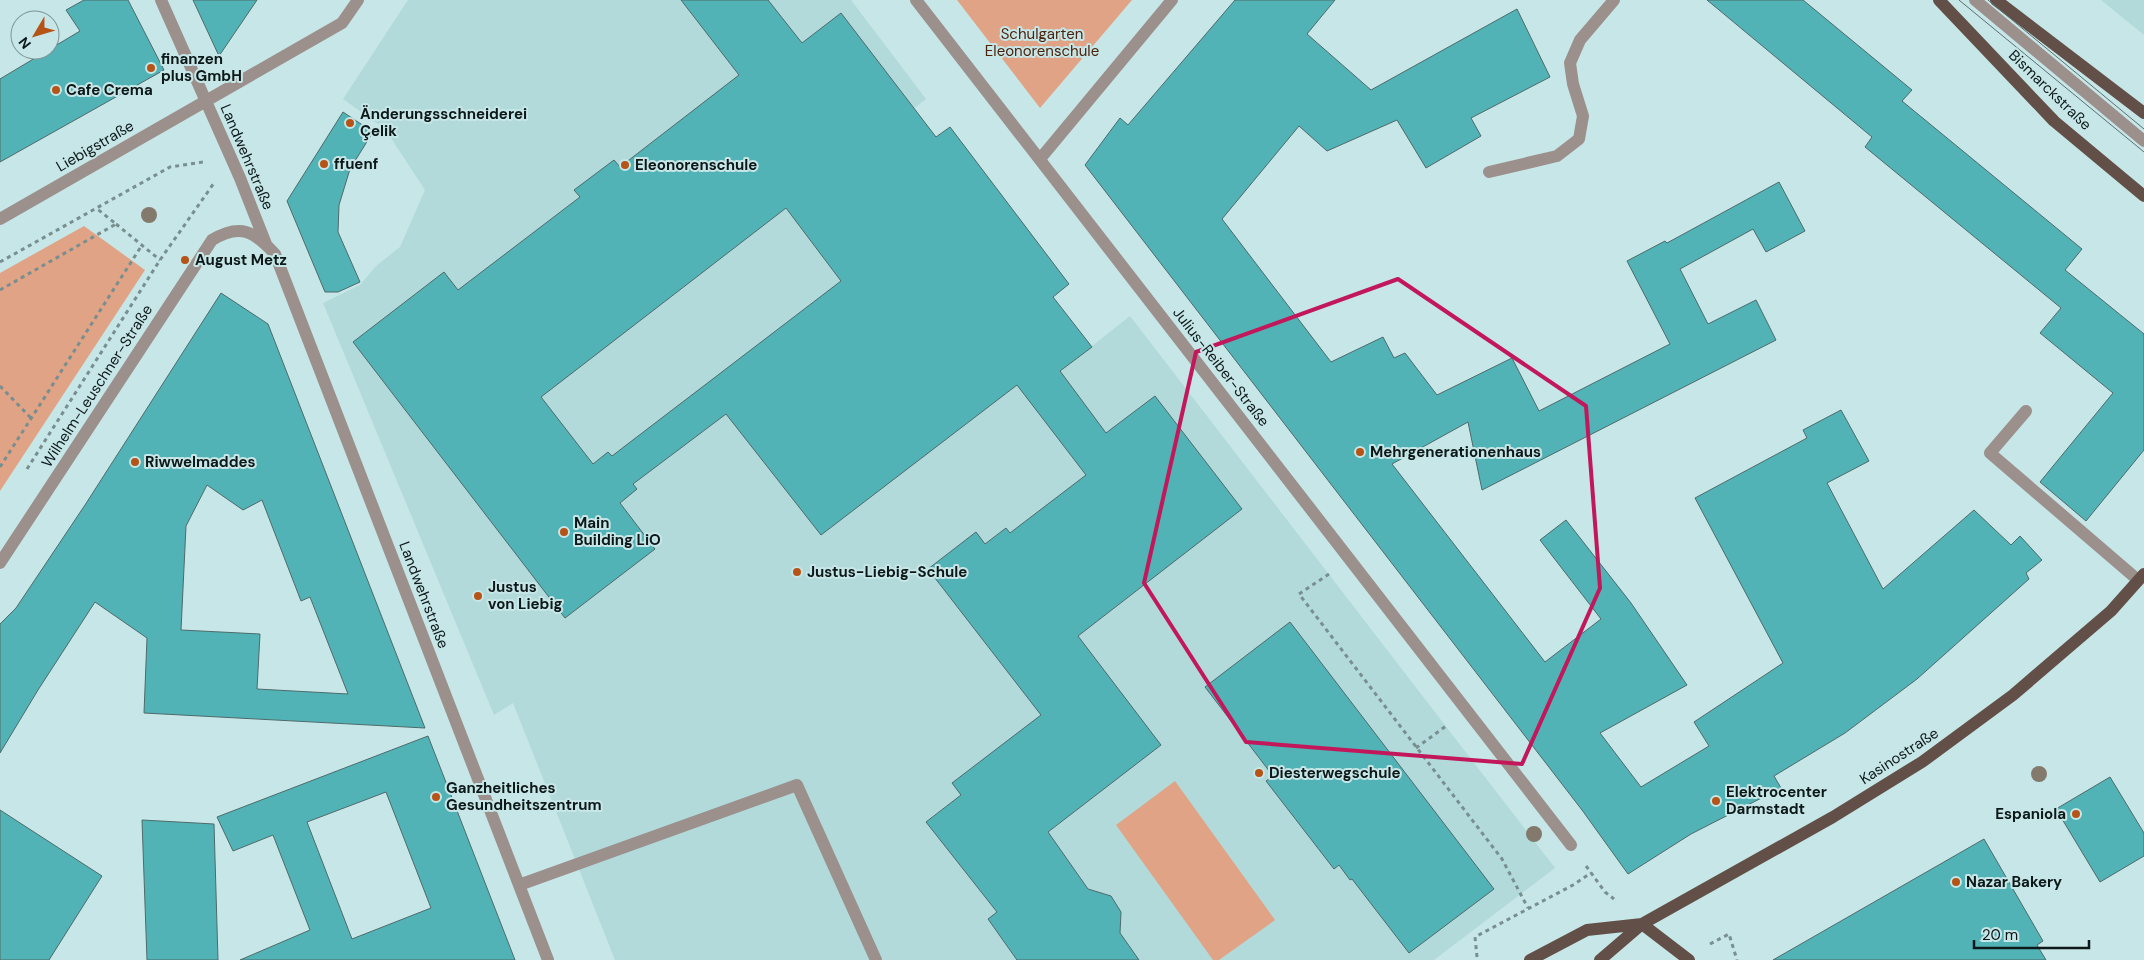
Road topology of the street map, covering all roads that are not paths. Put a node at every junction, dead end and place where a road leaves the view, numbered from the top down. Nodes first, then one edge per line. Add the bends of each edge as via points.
1 (161, 0) edge
2 (358, 0) edge
3 (916, 0) edge
4 (1172, 0) edge
5 (1614, 0) edge
6 (1939, 0) edge
7 (1975, 0) edge
8 (1996, 0) edge
9 (206, 101) junction
10 (2144, 113) edge
11 (2144, 141) edge
12 (1040, 159) junction
13 (1489, 172) dead end
14 (2144, 196) edge
15 (0, 219) edge
16 (225, 232) joint
17 (266, 244) junction
18 (2026, 412) dead end
19 (0, 563) edge
20 (2141, 577) edge
21 (1571, 846) road end
22 (519, 884) junction
23 (1642, 924) junction
24 (548, 960) edge
25 (876, 960) edge
26 (1530, 960) edge
27 (1600, 960) edge
28 (1689, 960) edge

1 - 9 street, Landwehrstraße
2 - 9 street via 342,24
3 - 12 street, Julius-Reiber-Straße
4 - 12 street
5 - 13 street via 1580,40 1570,63 1583,116 1579,140 1557,156
6 - 14 main road, Bismarckstraße via 2054,120
7 - 11 street, Bismarckstraße
8 - 10 main road
9 - 15 street, Liebigstraße
9 - 17 street, Landwehrstraße
12 - 21 street, Julius-Reiber-Straße
16 - 17 street, Landwehrstraße via 244,231
16 - 19 street, Wilhelm-Leuschner-Straße via 212,240
17 - 22 street, Landwehrstraße via 275,254
18 - 20 street via 1990,453
20 - 23 main road, Kasinostraße via 2110,611 2013,695 1922,762 1833,818
22 - 24 street, Landwehrstraße
22 - 25 street via 797,785
23 - 26 main road, Kasinostraße via 1587,930
23 - 27 main road, Kasinostraße
23 - 28 main road

